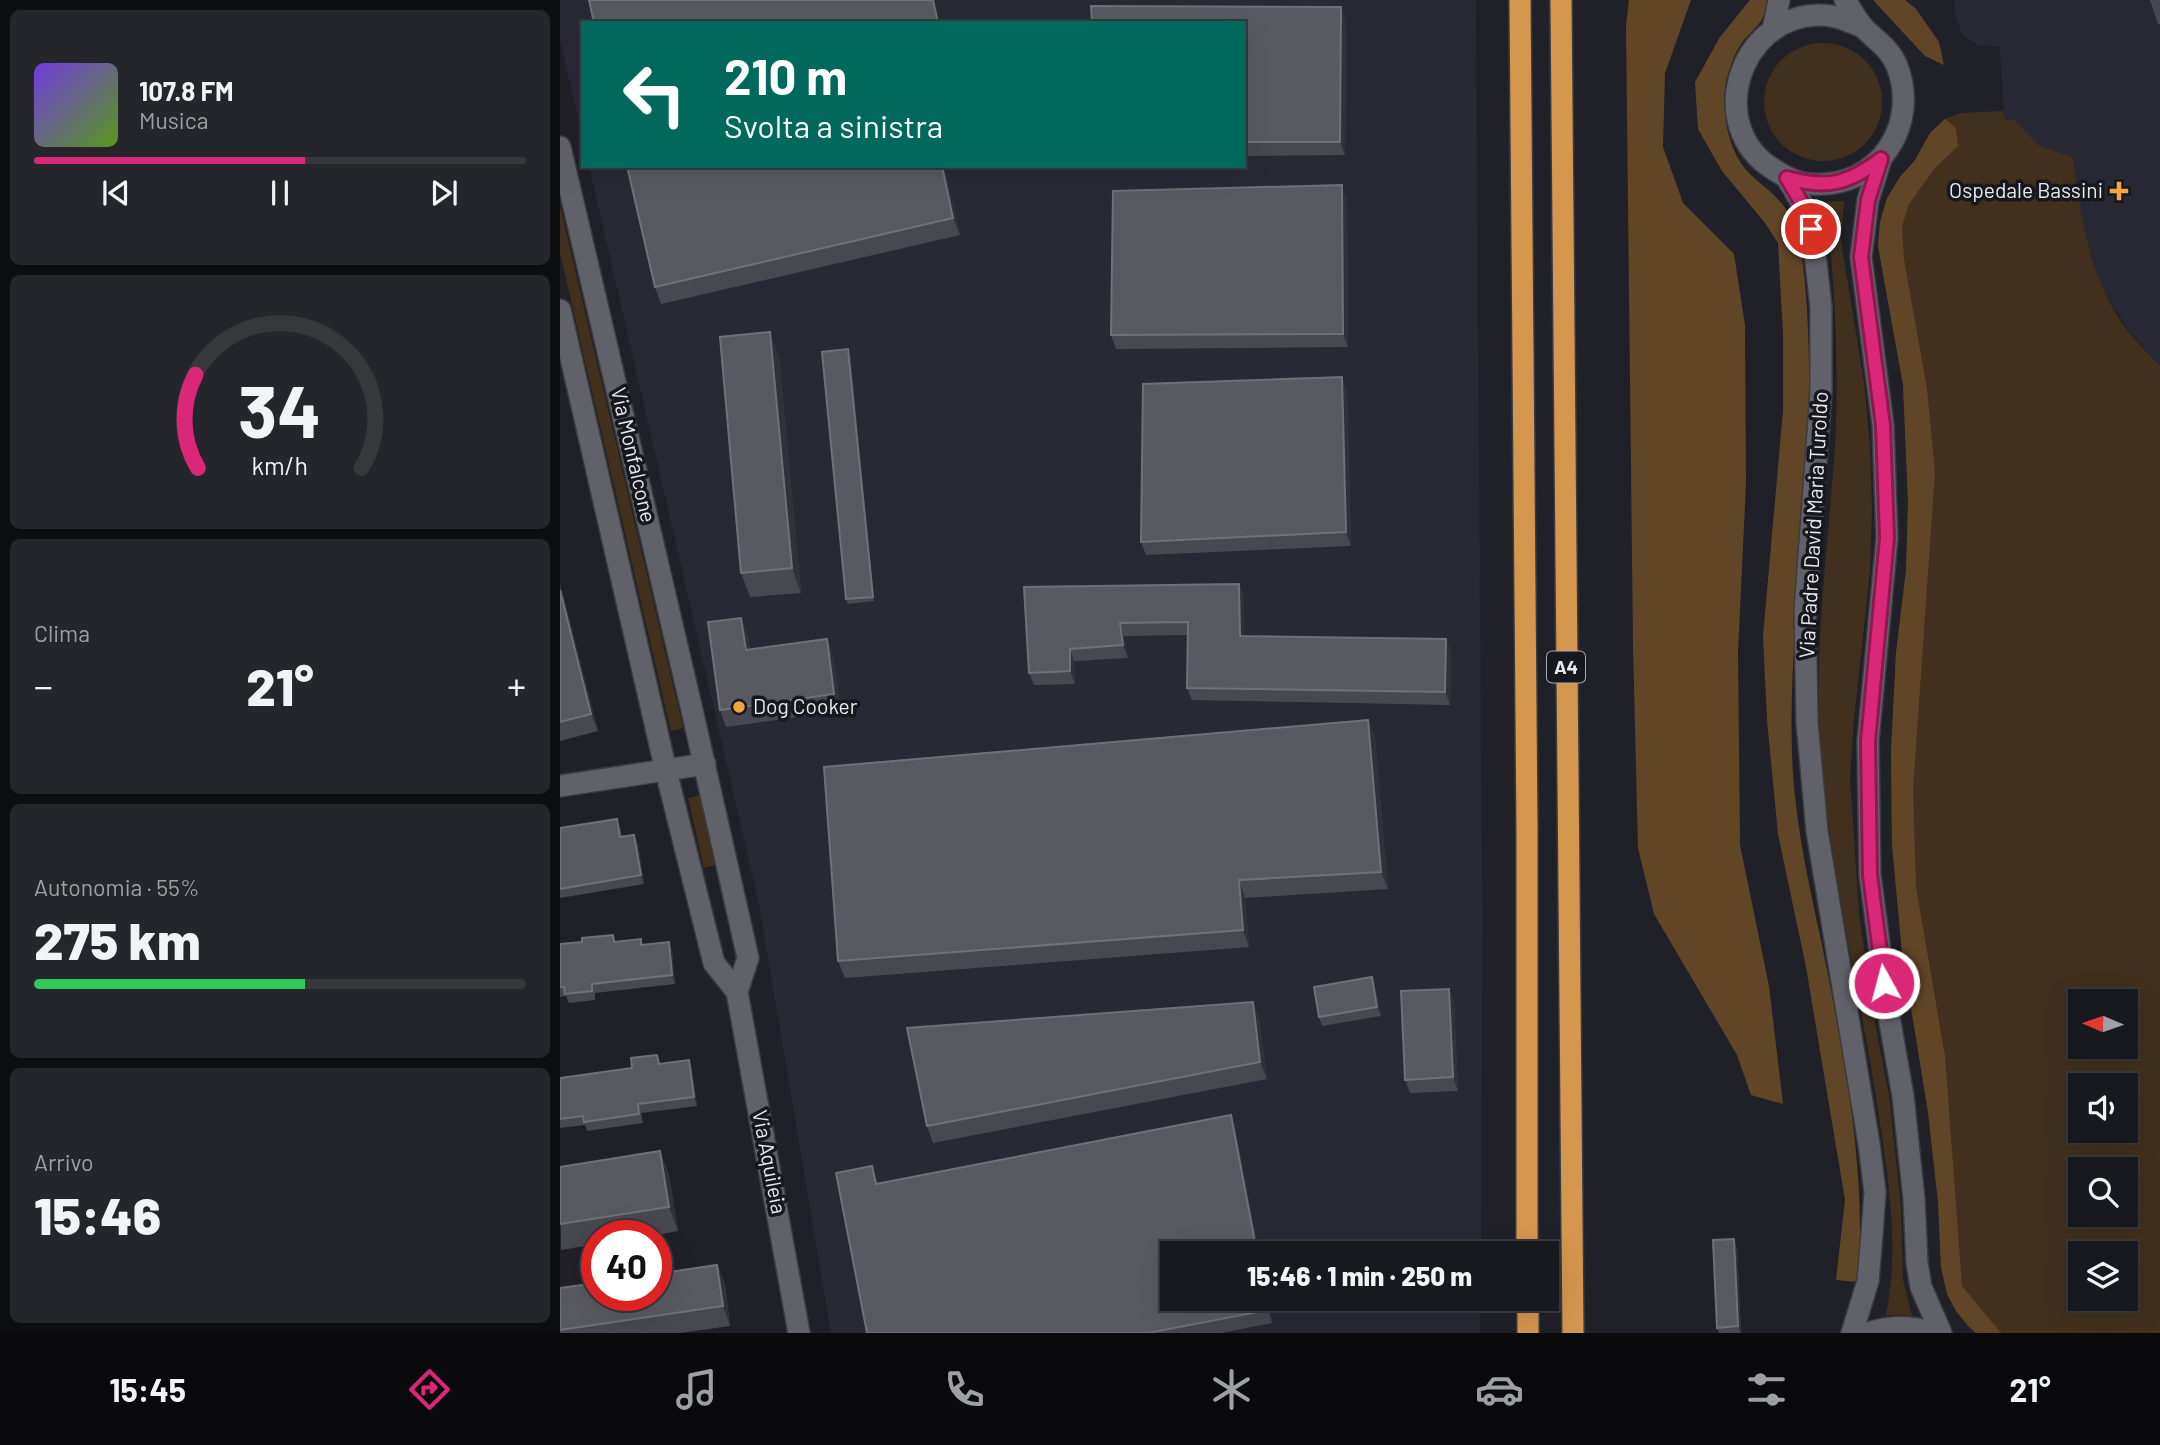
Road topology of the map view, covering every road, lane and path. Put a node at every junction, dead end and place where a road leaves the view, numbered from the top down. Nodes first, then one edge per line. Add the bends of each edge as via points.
1 (1520, 0) edge
2 (1561, 0) edge
3 (1779, 0) edge
4 (1845, 0) edge
5 (1863, 26) junction
6 (1773, 30) junction
7 (560, 147) edge
8 (1881, 159) junction
9 (1787, 178) junction
10 (560, 310) edge
11 (705, 764) junction
12 (666, 771) junction
13 (560, 786) edge
14 (737, 992) junction
15 (1528, 1241) edge
16 (1528, 1311) edge
17 (799, 1333) edge
18 (1528, 1333) edge
19 (1573, 1333) edge
20 (1852, 1333) edge
21 (1868, 1333) edge
22 (1932, 1333) edge
23 (1941, 1333) edge

1 - 15 highway, A4
2 - 19 highway, A4
3 - 6 street
4 - 5 street
5 - 6 street via 1817,15 1794,19
5 - 8 street via 1882,42 1903,85 1899,130
6 - 9 street via 1754,47 1741,70 1735,95 1738,120 1748,144 1765,164
7 - 11 street, Via Monfalcone
8 - 9 street via 1860,175 1836,183 1811,184
8 - 23 street via 1868,200 1861,257 1883,425 1887,538 1868,741 1870,875 1903,1096 1917,1263 1921,1287
9 - 20 street, Via Padre David Maria Turoldo via 1807,212 1821,307 1821,392 1805,611 1807,722 1817,831 1874,1192 1868,1281
10 - 12 street, Via Monfalcone
11 - 12 street
11 - 14 street, Via Aquileia via 748,958
12 - 13 street
12 - 14 street, Via Aquileia via 714,963
14 - 17 street, Via Aquileia
16 - 18 highway
21 - 22 street via 1898,1326

